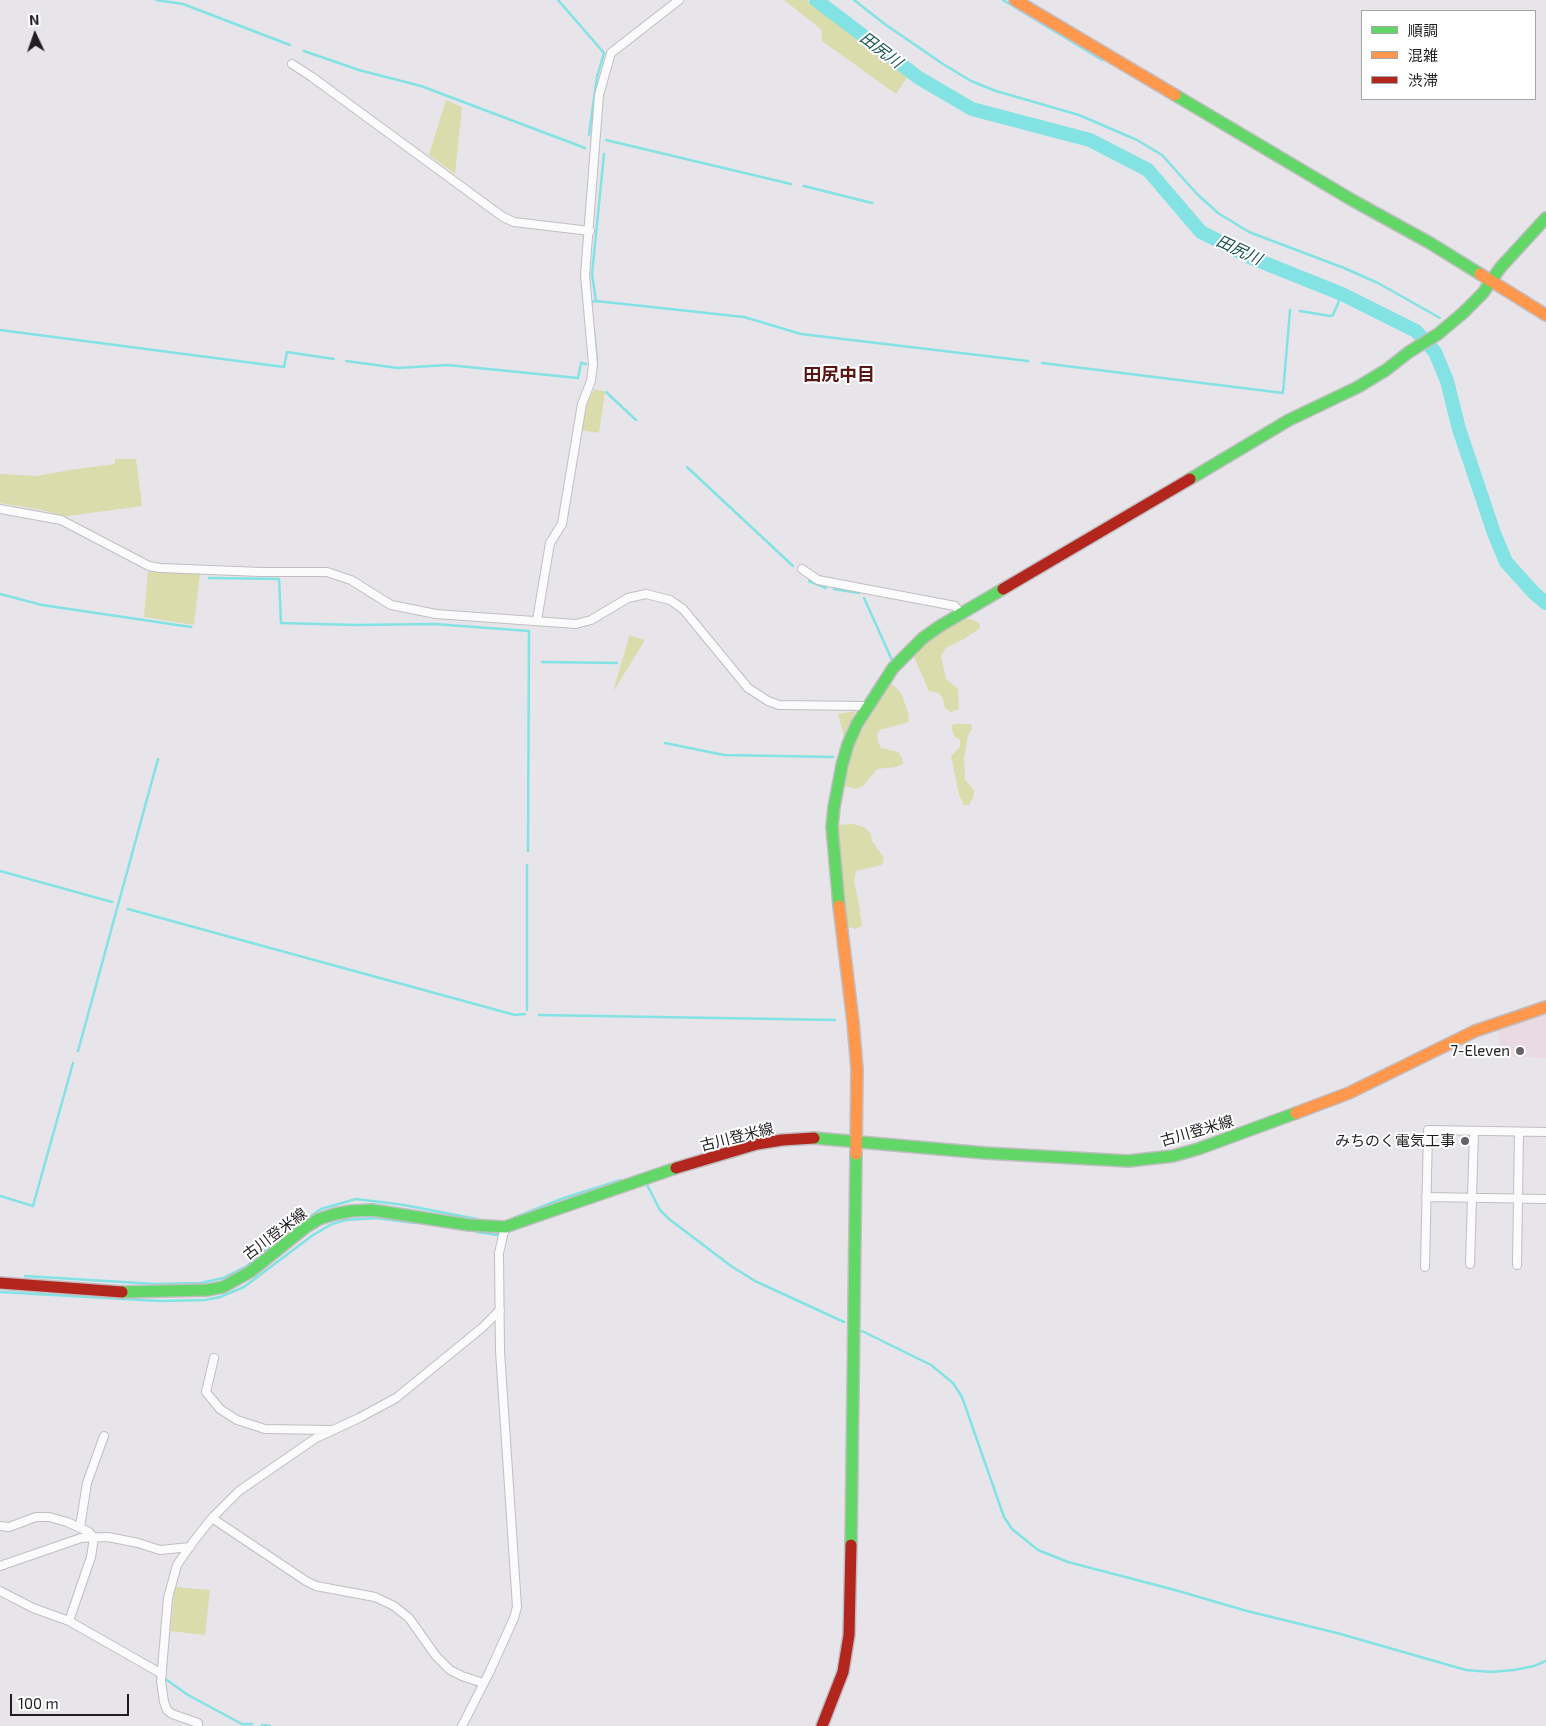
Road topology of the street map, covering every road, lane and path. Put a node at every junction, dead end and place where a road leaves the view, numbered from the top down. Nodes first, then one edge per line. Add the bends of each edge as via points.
1 (679, 0) edge
2 (1015, 0) edge
3 (292, 64) dead end
4 (1546, 218) edge
5 (590, 231) junction
6 (1492, 280) junction
7 (1546, 314) edge
8 (0, 509) edge
9 (802, 569) dead end
10 (962, 613) junction
11 (537, 620) junction
12 (867, 706) junction
13 (1546, 1007) edge
14 (1474, 1131) junction
15 (1519, 1132) junction
16 (1546, 1132) edge
17 (856, 1141) junction
18 (1426, 1197) junction
19 (1472, 1198) junction
20 (1518, 1199) junction
21 (1546, 1199) edge
22 (505, 1228) junction
23 (1470, 1264) dead end
24 (1517, 1265) dead end
25 (1425, 1267) dead end
26 (0, 1283) edge
27 (500, 1310) junction
28 (214, 1358) dead end
29 (332, 1431) junction
30 (104, 1436) dead end
31 (212, 1518) junction
32 (0, 1526) edge
33 (80, 1527) junction
34 (94, 1538) junction
35 (190, 1547) junction
36 (0, 1566) edge
37 (0, 1591) edge
38 (69, 1621) junction
39 (162, 1677) junction
40 (483, 1683) junction
41 (198, 1726) edge
42 (462, 1726) edge
43 (822, 1726) edge

1 - 5 street via 611,53 599,95
2 - 6 street
3 - 5 street via 503,217 514,222
4 - 6 street
5 - 11 street via 585,274 593,364 591,381 582,404 562,524 550,543
6 - 7 street
6 - 10 street via 1483,293 1438,334 1386,370 1289,420
8 - 11 street via 61,520 149,566 327,572 351,580 391,605 436,614
9 - 10 street via 818,580 955,606
10 - 12 street via 908,652
11 - 12 street via 576,624 592,620 628,598 646,594 670,600 683,609 748,688 768,701 779,706
12 - 17 street via 848,744 837,787 832,827 857,1069
13 - 17 street, 古川登米線 via 1475,1031 1348,1093 1173,1156 1128,1160 985,1153
14 - 15 street
14 - 18 street via 1428,1130
14 - 19 street
15 - 16 street
15 - 20 street
17 - 22 street, 古川登米線 via 808,1138 758,1144 636,1181
17 - 43 street via 849,1635 843,1672
18 - 19 street
18 - 25 street
19 - 20 street
19 - 23 street
20 - 21 street
20 - 24 street
22 - 26 street, 古川登米線 via 372,1210 351,1211 319,1219 250,1272 223,1287 117,1292
22 - 27 street via 499,1253
27 - 29 street via 396,1398
27 - 40 street via 517,1607
28 - 29 street via 206,1392 220,1409 237,1420 265,1429
29 - 31 street via 316,1438 239,1491
30 - 33 street via 87,1483
31 - 35 street
31 - 40 street via 306,1582 375,1597 394,1606 409,1618 450,1670
32 - 33 street via 9,1527 36,1517 48,1517
33 - 34 street
34 - 35 street via 138,1542 160,1550
34 - 36 street via 81,1538
34 - 38 street via 91,1557
35 - 39 street via 177,1565 168,1598
37 - 38 street
38 - 39 street
39 - 41 street via 167,1710
40 - 42 street

